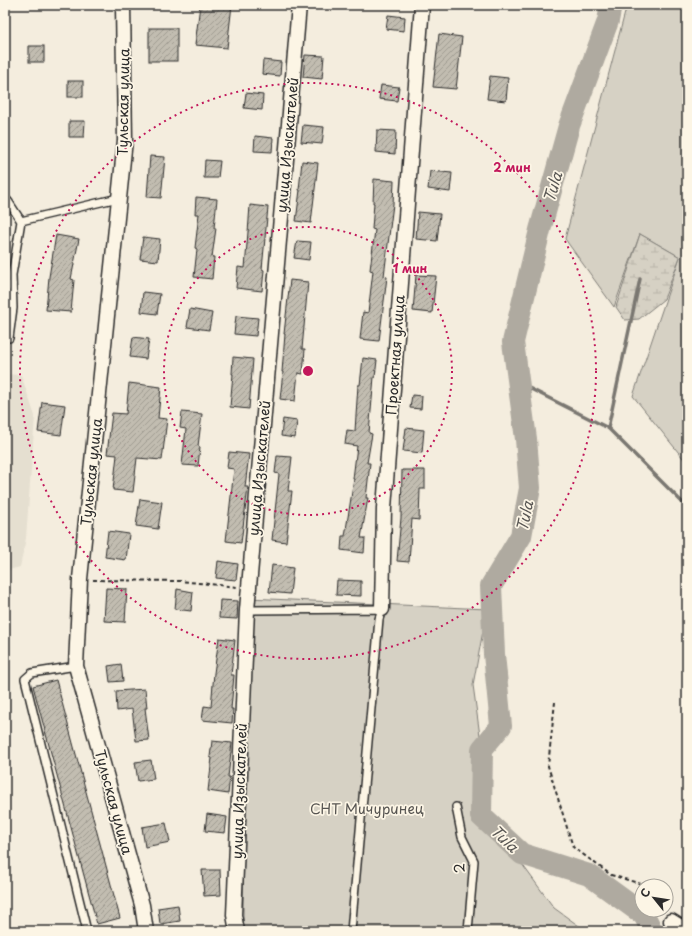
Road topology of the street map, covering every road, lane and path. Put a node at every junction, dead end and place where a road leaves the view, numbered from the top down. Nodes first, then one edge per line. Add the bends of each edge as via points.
1 (123, 5) edge
2 (298, 5) edge
3 (422, 5) edge
4 (118, 198) junction
5 (5, 201) edge
6 (21, 221) junction
7 (12, 284) junction
8 (5, 288) edge
9 (9, 338) dead end
10 (80, 579) junction
11 (247, 604) junction
12 (382, 610) junction
13 (76, 666) junction
14 (555, 702) dead end
15 (456, 807) dead end
16 (634, 882) edge
17 (671, 921) dead end
18 (687, 930) edge
19 (87, 931) edge
20 (146, 931) edge
21 (236, 931) edge
22 (351, 931) edge
23 (468, 931) edge

1 - 4 street, Тульская улица via 125,140
2 - 11 street, улица Изыскателей
3 - 12 street, Проектная улица via 384,508
4 - 6 lane
4 - 10 street, Тульская улица
5 - 6 lane via 8,201
6 - 7 lane
7 - 8 lane
7 - 9 lane via 13,308
10 - 11 path via 180,581 240,587
10 - 13 street, Тульская улица
11 - 12 lane
11 - 21 street, улица Изыскателей via 234,915
12 - 22 lane via 379,619
13 - 19 lane via 32,673 25,679
13 - 20 street, Тульская улица via 142,905
14 - 16 path via 548,766 573,847 610,875
15 - 23 lane, 2 via 462,837 474,861
17 - 18 street

